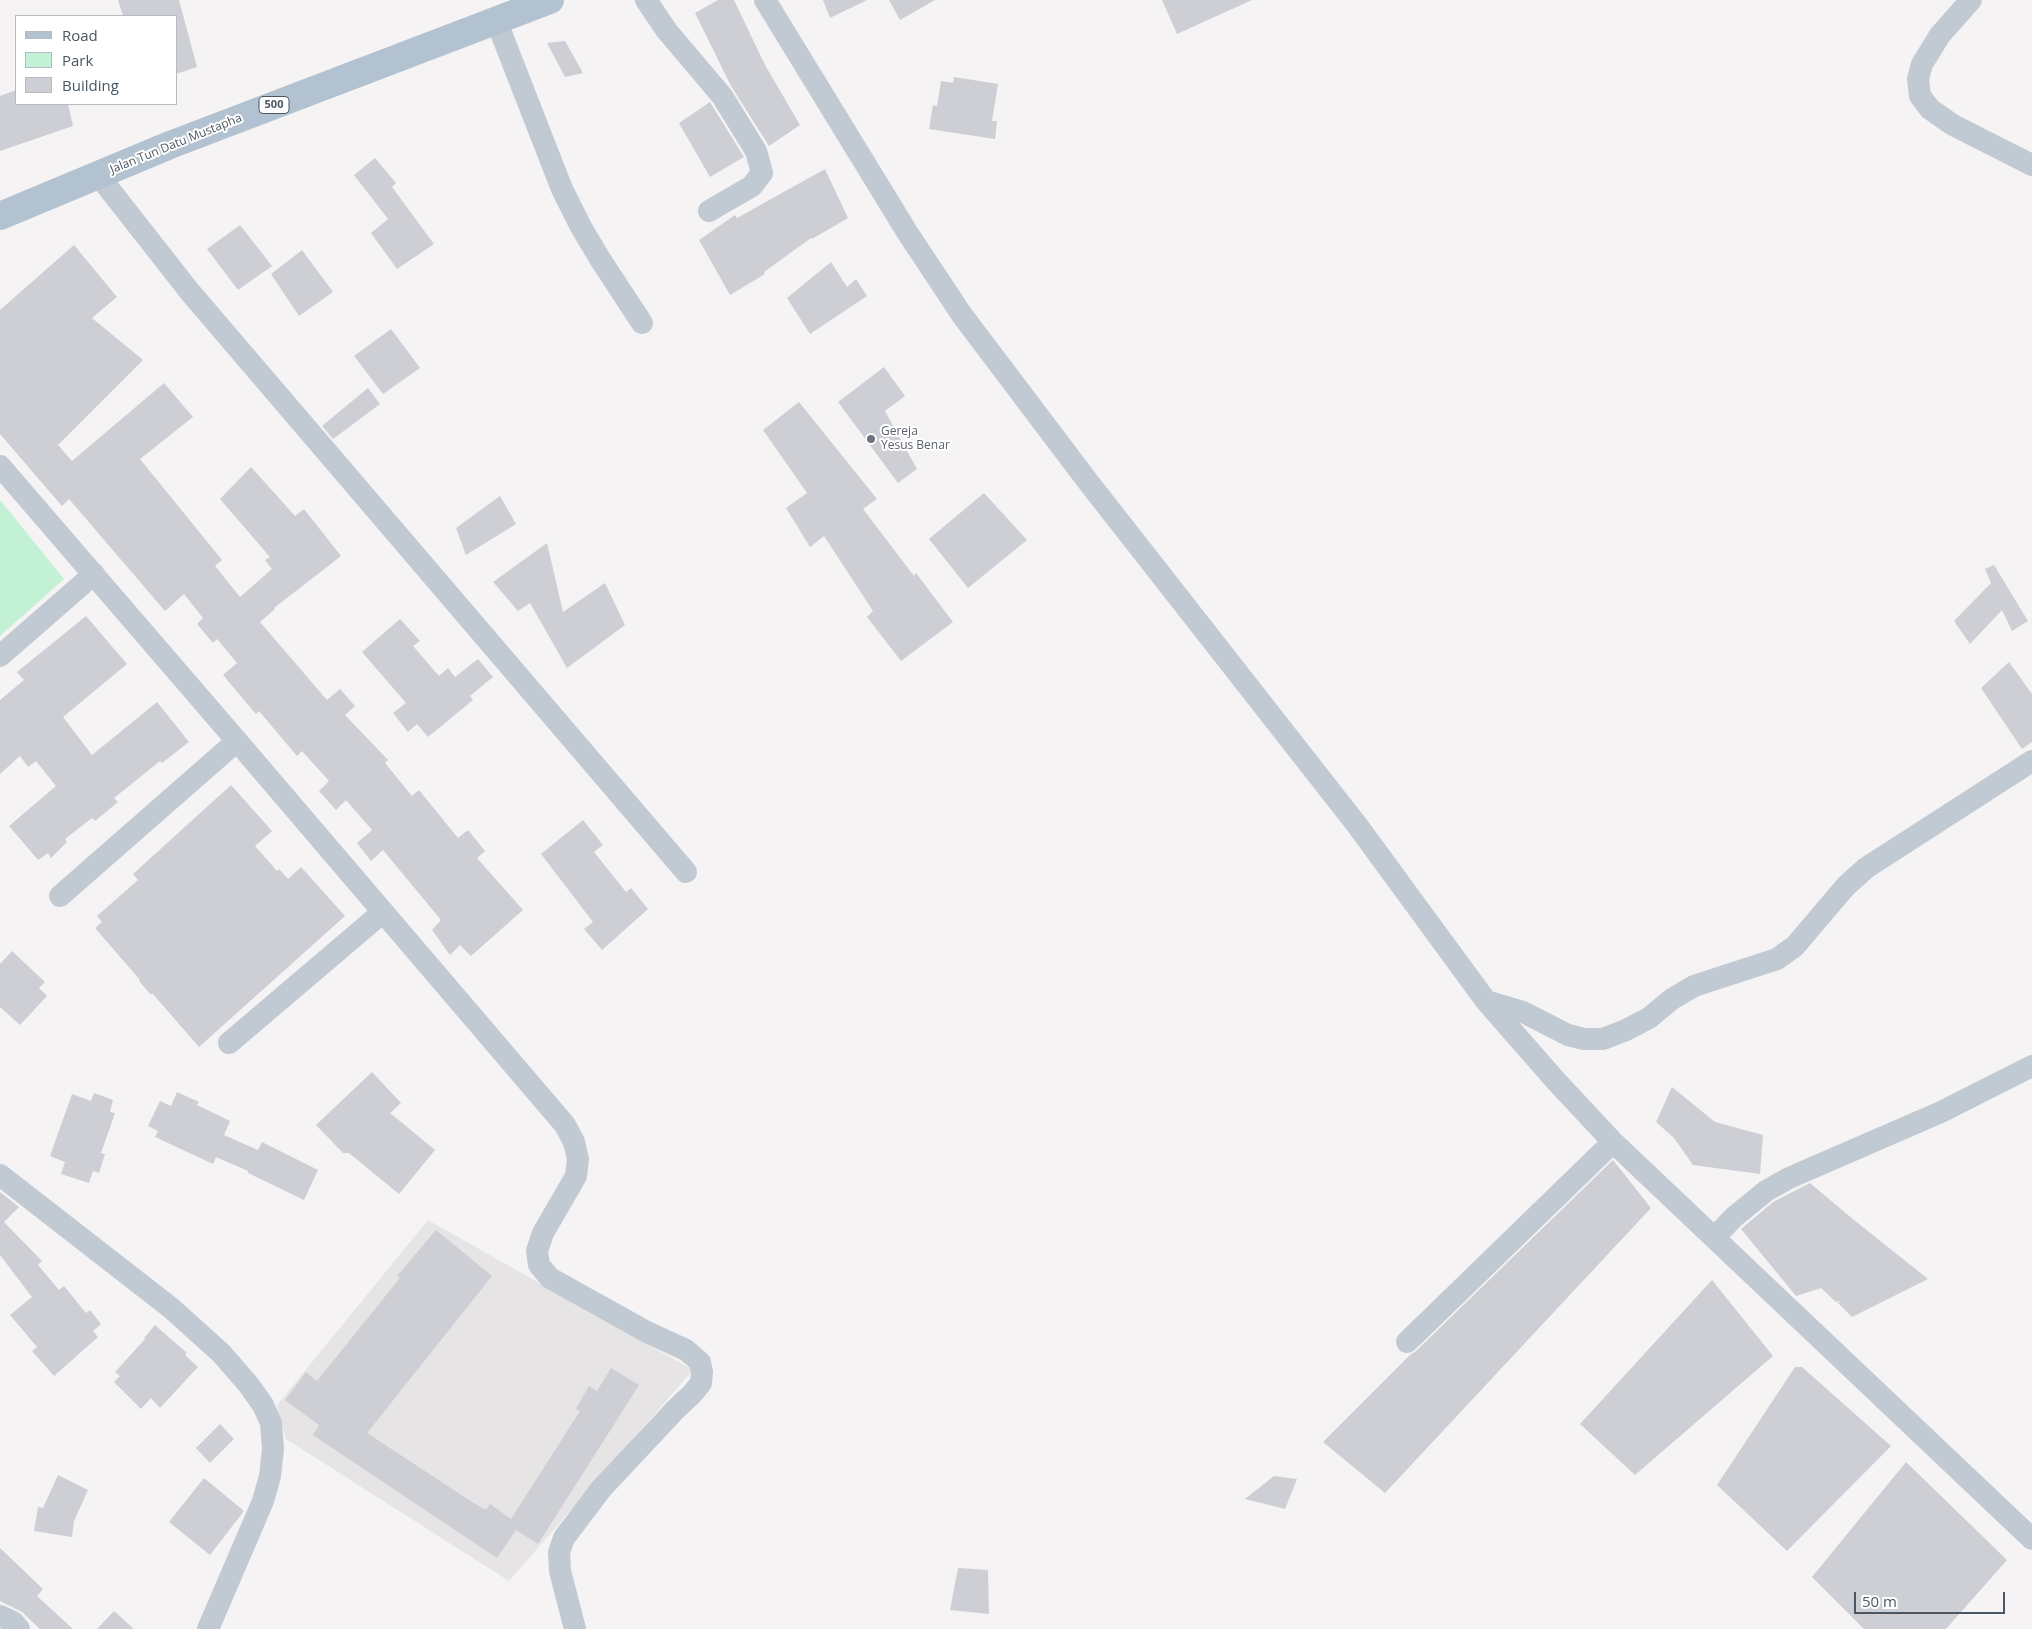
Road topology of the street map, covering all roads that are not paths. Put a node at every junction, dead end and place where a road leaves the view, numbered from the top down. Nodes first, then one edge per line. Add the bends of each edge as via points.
1 (550, 0) edge
2 (646, 0) edge
3 (765, 0) edge
4 (1971, 0) edge
5 (496, 20) junction
6 (2032, 165) edge
7 (99, 176) junction
8 (709, 211) dead end
9 (0, 216) edge
10 (642, 323) dead end
11 (0, 466) edge
12 (94, 574) junction
13 (0, 656) edge
14 (238, 740) junction
15 (2032, 761) edge
16 (686, 872) dead end
17 (60, 896) dead end
18 (383, 912) junction
19 (1486, 1001) junction
20 (229, 1043) dead end
21 (2032, 1066) edge
22 (1613, 1142) junction
23 (0, 1175) edge
24 (1715, 1237) junction
25 (1406, 1342) dead end
26 (2032, 1538) edge
27 (0, 1616) edge
28 (19, 1629) edge
29 (208, 1629) edge
30 (575, 1629) edge

1 - 5 main road, Jalan Tun Datu Mustapha / 500
2 - 8 street via 667,31 722,96 756,151 762,173 752,186
3 - 19 street via 907,232 962,315 1357,825
4 - 6 street via 1940,35 1922,64 1918,79 1920,96 1930,109 1953,125
5 - 7 main road, Jalan Tun Datu Mustapha / 500
5 - 10 street via 562,189 600,259
7 - 9 main road, Jalan Tun Datu Mustapha / 500
7 - 16 street via 190,292
11 - 12 street
12 - 13 street
12 - 14 street
14 - 17 street
14 - 18 street
15 - 19 street via 1866,868 1846,886 1795,946 1777,959 1694,986 1626,1030 1604,1039 1584,1039 1568,1035 1523,1012
18 - 20 street
18 - 30 street via 528,1080 565,1125 574,1142 578,1159 576,1176 543,1233 537,1251 540,1265 550,1278 686,1350 700,1362 701,1383 601,1489 564,1538 559,1552 560,1571
19 - 22 street
21 - 24 street via 1941,1112 1774,1187 1734,1217
22 - 24 street
22 - 25 street
23 - 29 street via 171,1308 221,1353 263,1404 271,1424 274,1449 270,1476 263,1502
24 - 26 street
27 - 28 street

